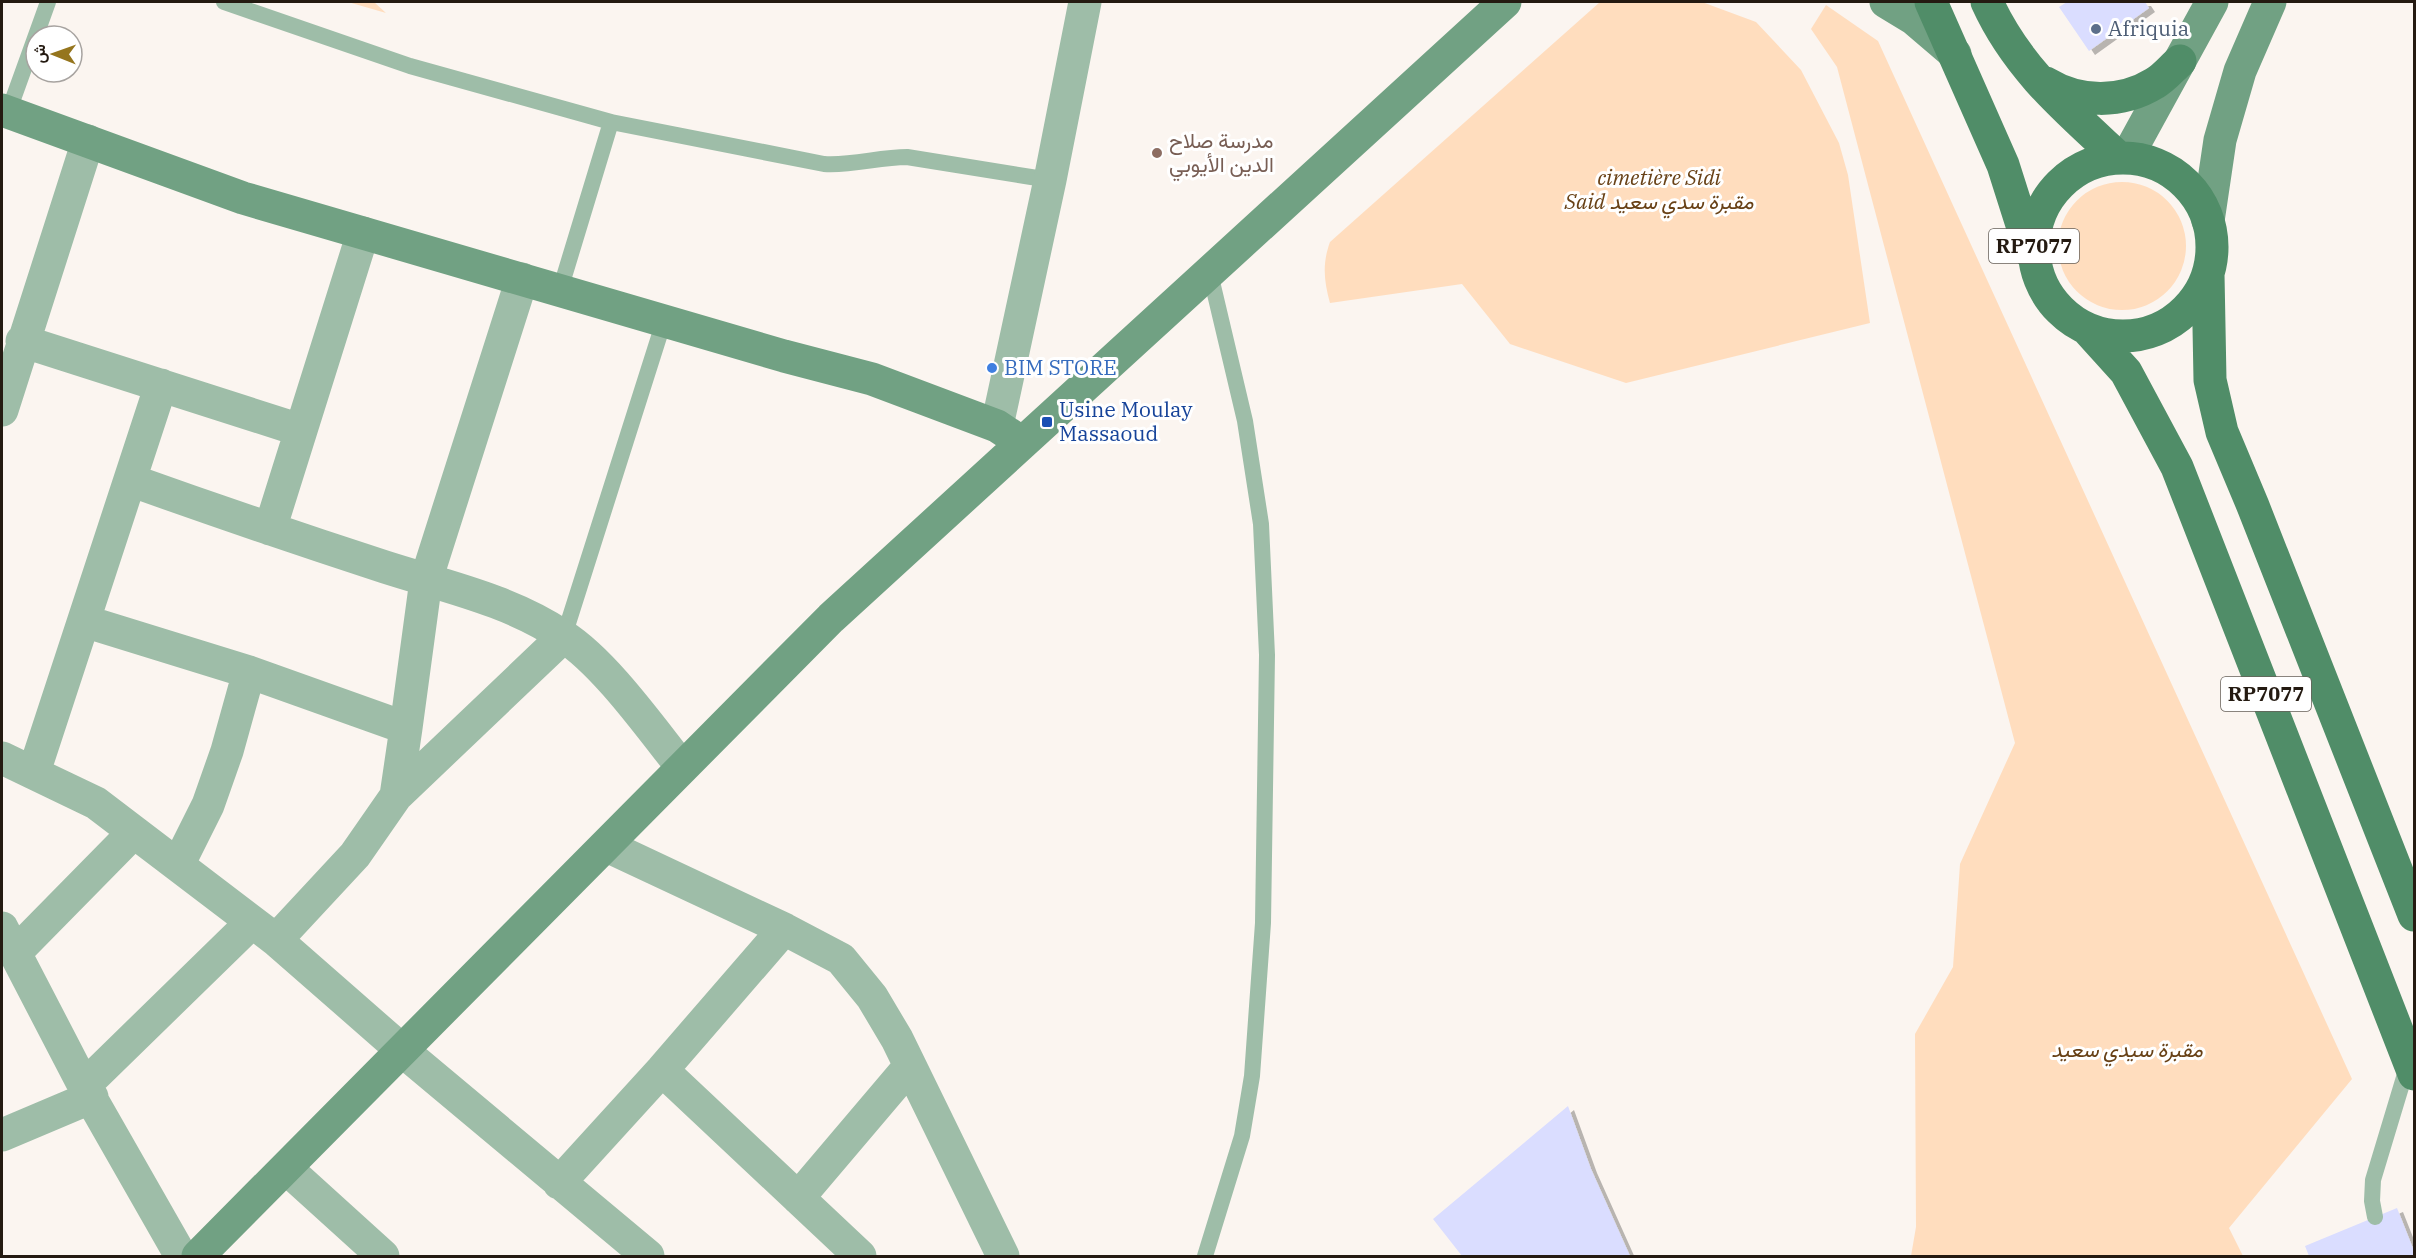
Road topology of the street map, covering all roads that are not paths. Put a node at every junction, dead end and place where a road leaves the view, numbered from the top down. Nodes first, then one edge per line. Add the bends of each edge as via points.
1 (48, 2) edge
2 (224, 2) edge
3 (1084, 2) edge
4 (1505, 2) edge
5 (1886, 2) edge
6 (1931, 2) edge
7 (1987, 2) edge
8 (2212, 2) edge
9 (2270, 2) edge
10 (1955, 54) junction
11 (2180, 61) junction
12 (2032, 74) junction
13 (5, 111) edge
14 (611, 122) junction
15 (88, 141) junction
16 (2123, 158) junction
17 (1050, 180) junction
18 (2208, 221) junction
19 (363, 233) junction
20 (1210, 273) junction
21 (2037, 273) junction
22 (2208, 274) junction
23 (522, 279) junction
24 (560, 290) junction
25 (664, 321) junction
26 (2088, 330) junction
27 (22, 341) junction
28 (161, 385) junction
29 (2, 410) edge
30 (300, 430) junction
31 (1009, 434) junction
32 (130, 480) junction
33 (270, 530) junction
34 (426, 580) junction
35 (84, 621) junction
36 (564, 636) junction
37 (249, 672) junction
38 (406, 728) junction
39 (682, 767) junction
40 (13, 768) edge
41 (396, 796) junction
42 (134, 832) junction
43 (607, 846) junction
44 (178, 865) junction
45 (2415, 915) edge
46 (784, 928) junction
47 (264, 931) junction
48 (10, 955) edge
49 (404, 1052) junction
50 (910, 1066) junction
51 (2412, 1067) edge
52 (662, 1070) junction
53 (88, 1092) junction
54 (2, 1135) edge
55 (286, 1169) junction
56 (559, 1183) junction
57 (798, 1198) junction
58 (2375, 1217) dead end
59 (643, 1255) edge
60 (182, 1257) edge
61 (198, 1257) edge
62 (382, 1257) edge
63 (860, 1257) edge
64 (1004, 1257) edge
65 (1204, 1257) edge

1 - 13 lane
2 - 14 lane via 410,66
3 - 17 street
4 - 20 street
5 - 10 street via 1914,19
6 - 10 main road, RP7077
7 - 12 main road via 2012,48
8 - 11 street
9 - 18 street via 2240,71 2226,117
10 - 21 main road, RP7077 via 2003,165
11 - 12 main road via 2155,83 2125,96 2092,99 2060,92
11 - 16 street
12 - 16 main road
13 - 15 street
14 - 17 lane via 824,164 907,157
14 - 24 lane
15 - 19 street via 243,198
15 - 27 street
16 - 18 main road, RP7077 via 2154,163 2178,176 2196,196
16 - 21 main road, RP7077 via 2092,163 2068,176 2050,196 2038,220 2034,246
17 - 31 street
18 - 22 main road, RP7077 via 2212,248
19 - 23 street
19 - 30 street
20 - 31 street via 1047,422
20 - 65 lane via 1245,421 1261,524 1267,656 1263,923 1252,1076 1242,1136
21 - 26 main road, RP7077 via 2055,303
22 - 26 main road, RP7077 via 2194,300 2173,321 2146,333 2117,336
22 - 45 main road, RP7077 via 2210,380 2222,432
23 - 24 street
23 - 34 street
24 - 25 street
25 - 31 street via 872,379
25 - 36 lane
26 - 51 main road, RP7077 via 2126,372 2177,467
27 - 28 street
27 - 29 street
28 - 30 street
28 - 32 street
30 - 33 street
31 - 39 street
32 - 33 street
32 - 35 street
33 - 34 street
34 - 36 street via 493,601
34 - 38 street
35 - 37 street
35 - 40 street
36 - 39 street via 596,665
36 - 41 street
37 - 38 street
37 - 44 street via 208,805
38 - 41 street
39 - 43 street
40 - 42 street via 96,803
41 - 47 street via 355,855
42 - 44 street
42 - 48 street
43 - 46 street
43 - 49 street
44 - 47 street
46 - 50 street via 842,959 872,996
46 - 52 street
47 - 49 street
47 - 53 street
48 - 53 street
49 - 55 street
49 - 56 street
50 - 57 street
50 - 64 street
51 - 58 lane via 2373,1180
52 - 56 street
52 - 57 street
53 - 54 street
53 - 60 street
55 - 61 street
55 - 62 street
56 - 59 street
57 - 63 street

